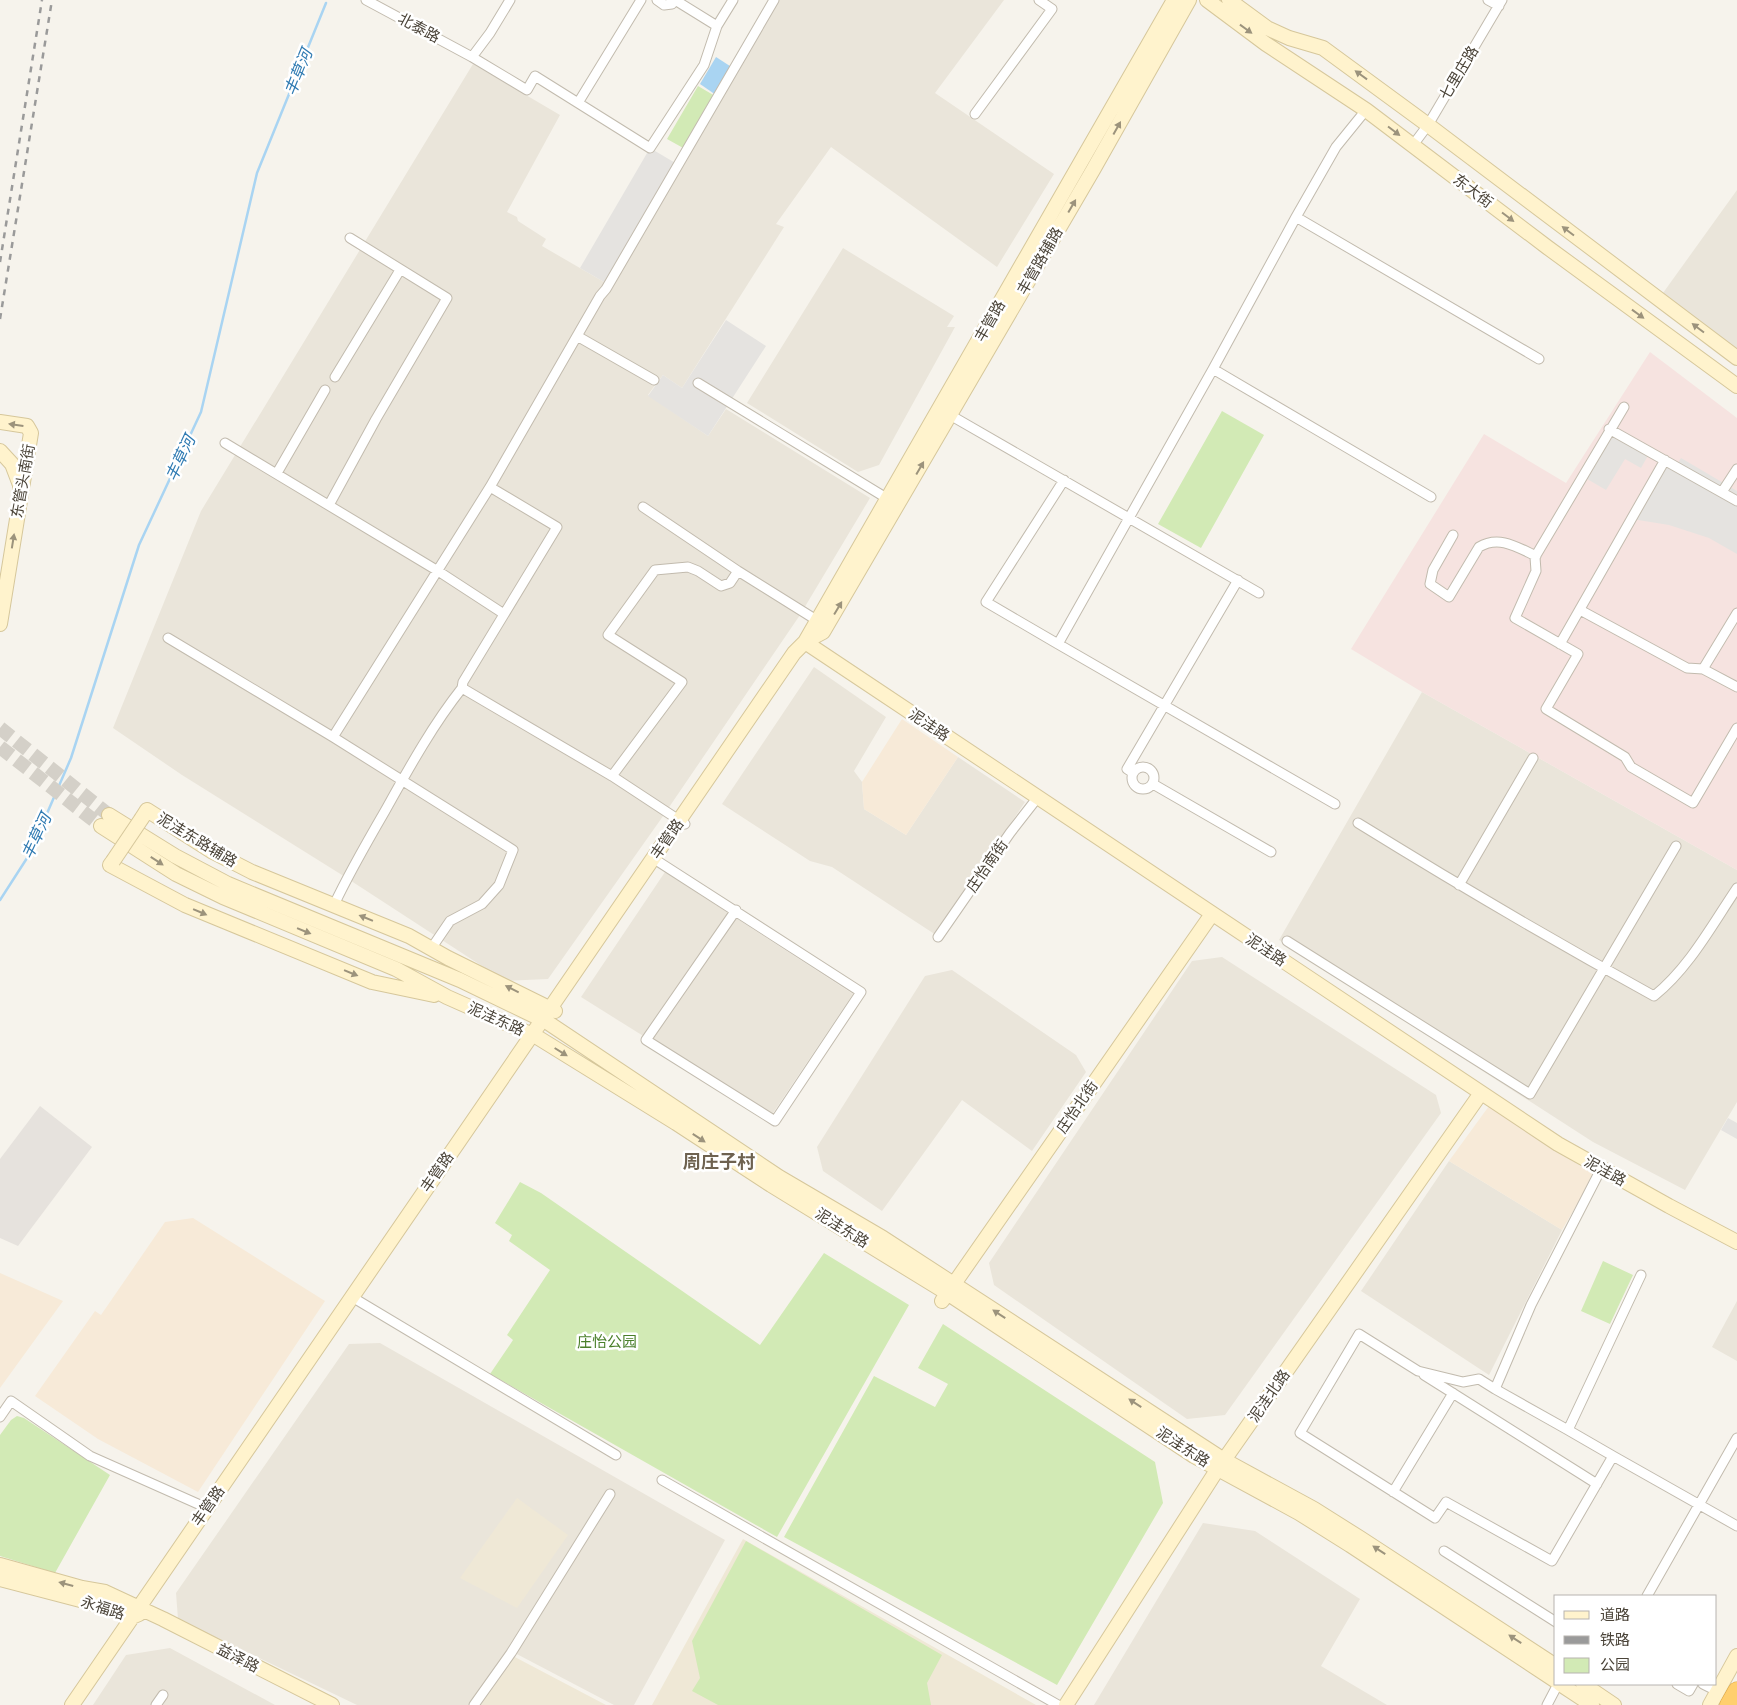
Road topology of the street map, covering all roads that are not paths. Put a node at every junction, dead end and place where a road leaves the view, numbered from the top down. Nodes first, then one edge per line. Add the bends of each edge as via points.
1 (366, 0) edge
2 (510, 0) edge
3 (641, 0) edge
4 (657, 0) edge
5 (675, 0) edge
6 (733, 0) edge
7 (774, 0) edge
8 (1039, 0) edge
9 (1174, 0) edge
10 (1189, 0) edge
11 (1207, 0) edge
12 (1229, 0) edge
13 (1488, 0) edge
14 (1500, 3) edge
15 (717, 26) junction
16 (1317, 46) junction
17 (472, 57) junction
18 (1308, 71) junction
19 (578, 103) junction
20 (1366, 110) junction
21 (975, 114) dead end
22 (1428, 125) junction
23 (1413, 145) junction
24 (1093, 170) junction
25 (1066, 189) junction
26 (1296, 217) junction
27 (350, 238) dead end
28 (400, 270) junction
29 (577, 336) junction
30 (1737, 358) edge
31 (1539, 359) dead end
32 (1213, 369) junction
33 (335, 377) dead end
34 (654, 380) dead end
35 (698, 383) dead end
36 (1737, 386) edge
37 (325, 390) dead end
38 (1624, 407) dead end
39 (950, 415) junction
40 (0, 422) edge
41 (1610, 429) junction
42 (225, 443) dead end
43 (0, 451) edge
44 (1665, 460) junction
45 (1737, 468) edge
46 (276, 473) junction
47 (1064, 480) junction
48 (490, 487) junction
49 (1722, 492) junction
50 (1431, 497) dead end
51 (887, 501) junction
52 (1737, 501) edge
53 (329, 505) junction
54 (643, 506) dead end
55 (17, 514) junction
56 (1130, 518) junction
57 (884, 530) junction
58 (1452, 535) dead end
59 (1536, 556) junction
60 (738, 571) junction
61 (438, 572) junction
62 (1238, 580) junction
63 (1259, 593) dead end
64 (1580, 610) junction
65 (1737, 613) edge
66 (504, 614) junction
67 (818, 620) junction
68 (0, 624) edge
69 (168, 638) dead end
70 (805, 642) junction
71 (1058, 644) junction
72 (1560, 644) junction
73 (1703, 670) junction
74 (1737, 687) edge
75 (462, 688) junction
76 (1165, 706) junction
77 (1737, 728) edge
78 (333, 737) junction
79 (1533, 758) dead end
80 (1134, 773) junction
81 (612, 776) junction
82 (402, 780) junction
83 (1153, 784) junction
84 (1038, 797) junction
85 (1335, 804) dead end
86 (682, 822) junction
87 (1358, 823) dead end
88 (1676, 846) dead end
89 (1271, 852) dead end
90 (659, 862) junction
91 (1459, 885) junction
92 (1737, 888) edge
93 (334, 906) junction
94 (736, 910) junction
95 (1212, 914) junction
96 (938, 937) dead end
97 (1287, 941) dead end
98 (435, 943) dead end
99 (1603, 968) junction
100 (447, 997) junction
101 (549, 1015) junction
102 (534, 1036) junction
103 (1481, 1093) junction
104 (1601, 1169) junction
105 (1737, 1242) edge
106 (1641, 1275) dead end
107 (947, 1293) junction
108 (358, 1300) junction
109 (1418, 1371) junction
110 (1495, 1389) junction
111 (1453, 1393) junction
112 (0, 1417) edge
113 (1568, 1430) junction
114 (1737, 1438) edge
115 (616, 1455) dead end
116 (1613, 1456) junction
117 (1221, 1465) junction
118 (662, 1480) dead end
119 (1597, 1484) junction
120 (1393, 1492) junction
121 (610, 1494) dead end
122 (1698, 1504) junction
123 (207, 1508) junction
124 (1737, 1526) edge
125 (1444, 1551) dead end
126 (0, 1565) edge
127 (0, 1579) edge
128 (1648, 1595) edge
129 (138, 1612) junction
130 (1554, 1621) edge
131 (1737, 1656) edge
132 (1554, 1665) edge
133 (1554, 1680) edge
134 (1558, 1685) edge
135 (1561, 1685) edge
136 (1584, 1685) edge
137 (1679, 1685) edge
138 (1692, 1685) edge
139 (1705, 1685) edge
140 (1718, 1691) junction
141 (1737, 1691) edge
142 (163, 1694) dead end
143 (72, 1705) edge
144 (81, 1705) edge
145 (156, 1705) edge
146 (332, 1705) edge
147 (474, 1705) edge
148 (1058, 1705) edge
149 (1066, 1705) edge
150 (1547, 1705) edge
151 (1592, 1705) edge
152 (1614, 1705) edge
153 (1710, 1705) edge
154 (1729, 1705) edge

1 - 17 street, 北泰路
2 - 17 street
3 - 19 street
4 - 5 street via 664,5
5 - 15 street
6 - 15 street
7 - 29 street
8 - 21 street via 1052,9
9 - 25 main road, 丰管路
24 -> 10 main road, 丰管路辅路
11 -> 18 main road, 东大街
12 - 16 main road, 东大街 via 1267,28
13 - 14 street
14 - 22 street, 七里庄路
15 - 19 street via 704,65 650,148
16 - 18 main road via 1305,56
22 -> 16 main road, 东大街
17 - 19 street, 北泰路 via 527,90 535,76
18 - 20 main road, 东大街
20 -> 23 main road, 东大街
20 - 26 street via 1336,147
22 - 23 street, 七里庄路
30 -> 22 main road, 东大街
23 -> 36 main road, 东大街
24 - 25 main road
39 -> 24 main road, 丰管路辅路
25 - 51 main road, 丰管路
26 - 31 street
26 - 32 street
27 - 28 street
28 - 33 street
28 - 53 street via 447,298
29 - 34 street
29 - 48 street
32 - 50 street
32 - 56 street
35 - 51 street
37 - 46 street
38 - 41 street
39 - 47 street
57 -> 39 main road, 丰管路辅路
55 -> 40 main road, 东管头南街 via 31,433 27,426
41 - 44 street
41 - 59 street
42 - 46 street
43 - 55 main road via 12,464 20,485
44 - 49 street
44 - 64 street
45 - 49 street
46 - 53 street
47 - 56 street
47 - 71 street via 986,602
48 - 61 street
48 - 66 street via 556,527
49 - 52 street
51 - 57 main road
51 - 67 main road, 丰管路
53 - 61 street
54 - 60 street
68 -> 55 main road, 东管头南街
56 - 62 street
56 - 71 street
70 -> 57 main road, 丰管路辅路 via 823,632
58 - 59 street via 1433,570 1430,584 1449,597 1479,547 1486,542 1505,542
59 - 72 street via 1536,571 1515,618
60 - 67 street
60 - 81 street via 730,583 721,586 688,567 655,570 608,635 682,682
61 - 66 street
61 - 78 street
62 - 63 street
62 - 76 street
64 - 72 street
64 - 73 street via 1687,668
65 - 73 street
66 - 75 street
67 - 70 main road, 丰管路
69 - 78 street
70 - 84 main road, 泥洼路
70 - 86 main road, 丰管路
71 - 76 street
72 - 77 street via 1578,654 1546,709 1625,757 1631,767 1693,803
73 - 74 street
75 - 81 street
75 - 82 street via 439,717
76 - 80 street via 1127,768
76 - 85 street
78 - 82 street
79 - 91 street
80 - 83 street via 1133,782 1138,788 1145,789
80 - 83 street via 1140,767 1150,769 1154,775
81 - 86 street
82 - 93 street
82 - 98 street via 513,850 499,885 482,904 450,921
83 - 89 street
84 - 95 main road, 泥洼路
84 - 96 street, 庄怡南街
86 - 90 main road, 丰管路
86 - 101 main road, 丰管路
87 - 91 street
88 - 99 street
90 - 94 street
90 - 101 main road, 丰管路
91 - 99 street
92 - 99 street via 1670,984 1654,996
93 -> 100 main road, 泥洼东路辅路, bridge via 213,852 147,810 110,865 185,905 372,982
101 -> 93 main road, 泥洼东路辅路 via 415,939
94 - 94 street via 861,992 775,1121 646,1040
95 - 103 main road, 泥洼路
95 - 107 main road, 庄怡北街
97 - 99 street via 1530,1094
101 -> 100 main road, 泥洼东路 via 228,884 105,820 176,874 223,898 396,969
100 - 102 main road, 泥洼东路
101 - 102 main road, 丰管路
101 - 107 main road, 泥洼东路 via 779,1177 883,1238
102 -> 107 main road, 泥洼东路
102 - 108 main road, 丰管路
102 - 123 main road, 丰管路
103 - 104 main road, 泥洼路
103 - 117 main road, 泥洼北路
104 - 105 main road, 泥洼路
104 - 110 street via 1531,1305
106 - 113 street
107 - 117 main road, 泥洼东路
108 - 115 street
108 - 129 main road, 丰管路
109 - 110 street via 1463,1382 1479,1379
109 - 111 street
109 - 120 street via 1359,1334 1300,1432
110 - 113 street
111 - 119 street
111 - 120 street
112 - 123 street via 12,1402 90,1456
113 - 116 street
114 - 122 street
116 - 119 street
116 - 122 street
132 -> 117 main road, 泥洼东路 via 1314,1509
117 - 133 main road, 泥洼东路 via 1350,1545
117 - 149 main road, 泥洼北路
118 - 148 street
119 - 120 street via 1552,1561 1446,1502 1435,1518
121 - 147 street via 511,1653
122 - 124 street
122 - 128 street
123 - 129 main road, 丰管路
125 - 130 street
129 -> 126 main road, 永福路 via 105,1592
127 - 129 main road, 永福路
129 - 143 main road, 丰管路
129 - 144 main road, 丰管路
129 - 146 main road, 益泽路 via 163,1619
131 - 140 main road
134 - 150 street
135 - 151 main road
136 - 152 main road
137 - 138 street via 1689,1691
139 - 140 street
140 - 153 main road
141 - 154 highway
142 - 145 street

